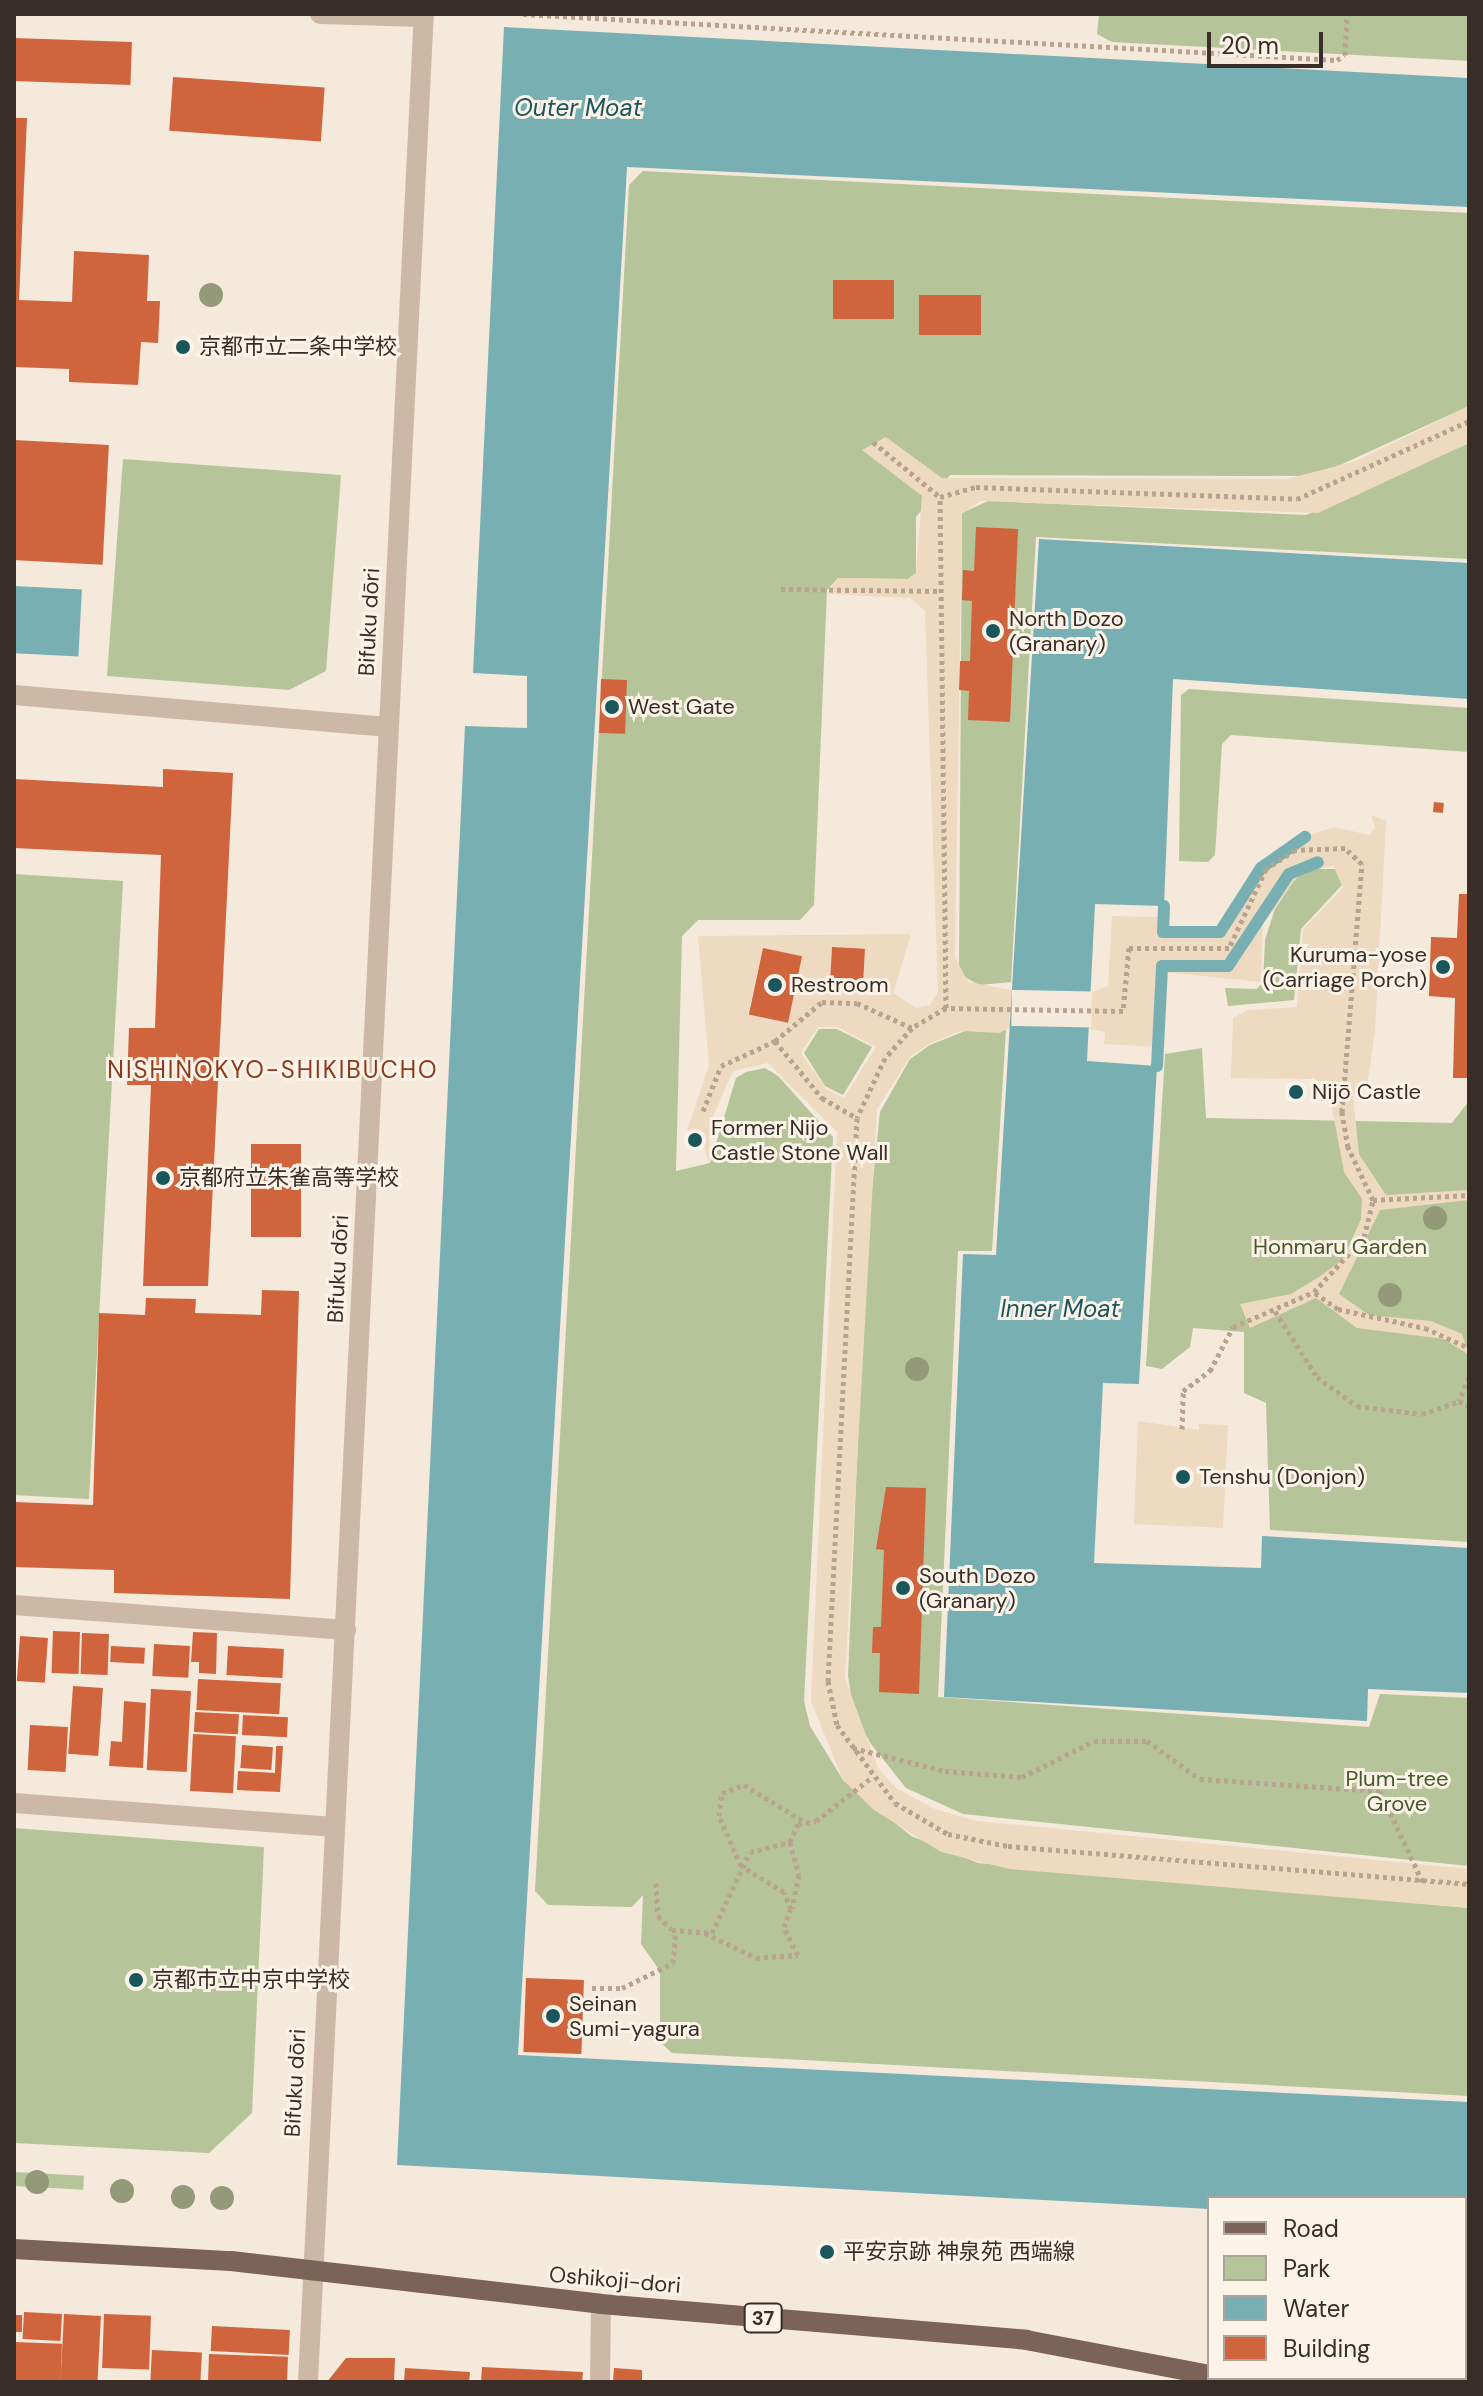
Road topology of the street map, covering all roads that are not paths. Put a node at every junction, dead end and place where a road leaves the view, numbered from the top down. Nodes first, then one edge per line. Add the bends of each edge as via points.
1 (320, 14) edge
2 (424, 16) edge
3 (14, 695) edge
4 (388, 727) junction
5 (14, 1605) edge
6 (346, 1630) junction
7 (14, 1803) edge
8 (334, 1827) junction
9 (14, 2249) edge
10 (315, 2271) junction
11 (601, 2304) junction
12 (1207, 2375) edge
13 (308, 2382) edge
14 (600, 2382) edge

1 - 2 street
2 - 4 street, Bifuku dōri
3 - 4 street
4 - 6 street, Bifuku dōri
5 - 6 street
6 - 8 street, Bifuku dōri
7 - 8 street
8 - 10 street, Bifuku dōri via 314,2166
9 - 10 main road, Oshikoji-dori / 37
10 - 11 main road, Oshikoji-dori / 37
10 - 13 street, Bifuku dōri
11 - 12 main road, Oshikoji-dori / 37 via 1026,2340
11 - 14 street

